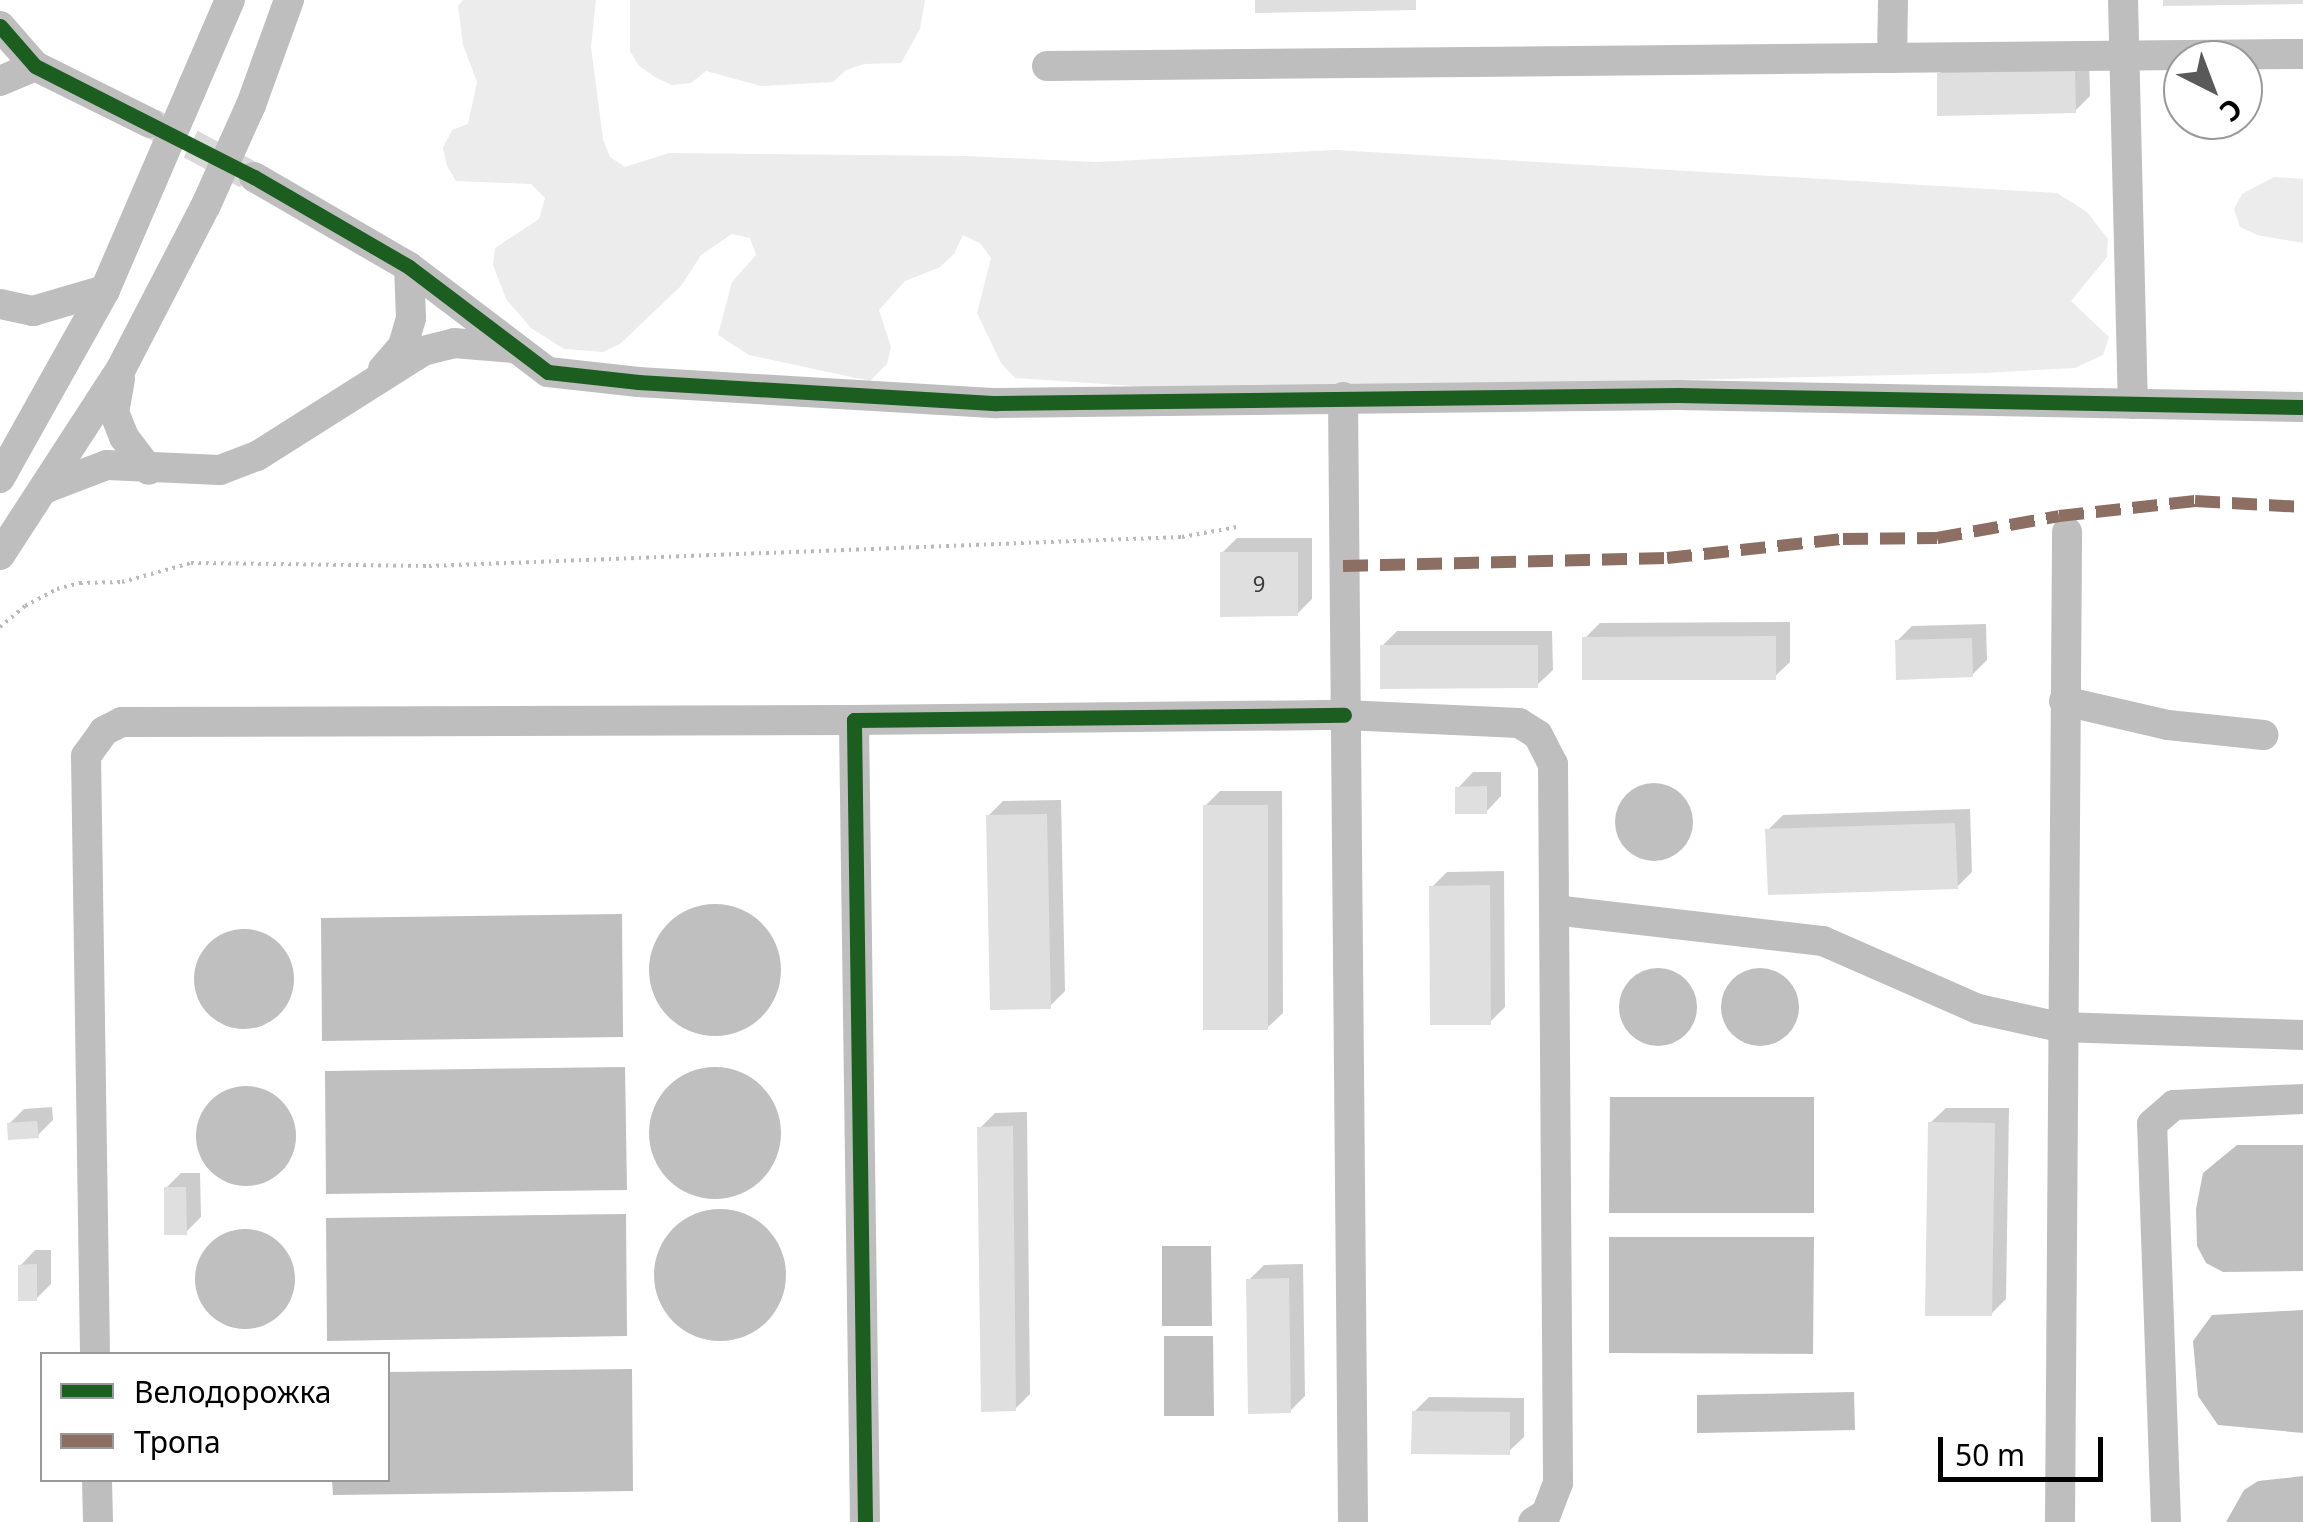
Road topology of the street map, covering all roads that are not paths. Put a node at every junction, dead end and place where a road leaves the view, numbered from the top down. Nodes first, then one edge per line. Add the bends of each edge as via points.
1 (230, 0) edge
2 (289, 0) edge
3 (1893, 0) edge
4 (2124, 0) edge
5 (0, 26) edge
6 (2303, 54) edge
7 (2125, 55) junction
8 (1892, 58) junction
9 (35, 66) junction
10 (1047, 66) dead end
11 (0, 81) edge
12 (150, 123) tunnel mouth
13 (254, 178) tunnel mouth
14 (409, 267) junction
15 (105, 290) junction
16 (0, 304) edge
17 (512, 348) junction
18 (122, 368) junction
19 (371, 383) junction
20 (1343, 398) junction
21 (2133, 404) junction
22 (2303, 407) edge
23 (150, 470) junction
24 (0, 478) edge
25 (41, 490) junction
26 (2066, 532) dead end
27 (0, 555) edge
28 (2064, 701) junction
29 (1344, 714) junction
30 (854, 720) junction
31 (2262, 735) dead end
32 (1554, 910) junction
33 (2060, 1027) junction
34 (2303, 1035) edge
35 (2303, 1098) edge
36 (95, 1352) edge
37 (97, 1482) edge
38 (98, 1522) edge
39 (865, 1522) edge
40 (1353, 1522) edge
41 (1534, 1522) edge
42 (2060, 1522) edge
43 (2166, 1522) edge

1 - 15 street
2 - 18 street via 206,205
3 - 8 street
4 - 7 street
5 - 9 street
6 - 7 street
7 - 8 street
7 - 21 street
8 - 10 street
9 - 11 street
9 - 12 street
13 - 14 street
14 - 17 street
14 - 19 street via 411,318 403,346
15 - 16 street via 33,311
15 - 24 street
17 - 19 street via 454,343 423,351
17 - 20 street via 548,372 658,384 996,403
18 - 23 street via 114,412 124,438
18 - 25 street
19 - 23 street via 257,456 220,470
20 - 21 street via 1678,395
20 - 29 street
21 - 22 street
23 - 25 street via 107,466
25 - 27 street
26 - 28 street
28 - 31 street via 2168,725
28 - 33 street
29 - 30 street
29 - 32 street via 1518,723 1538,735 1552,764
29 - 40 street
30 - 36 street via 122,722 104,730 86,756
30 - 39 street
32 - 33 street via 1823,941 1978,1009
32 - 41 street via 1558,1483 1546,1514
33 - 34 street
33 - 42 street
35 - 43 street via 2174,1105 2152,1124
37 - 38 street

